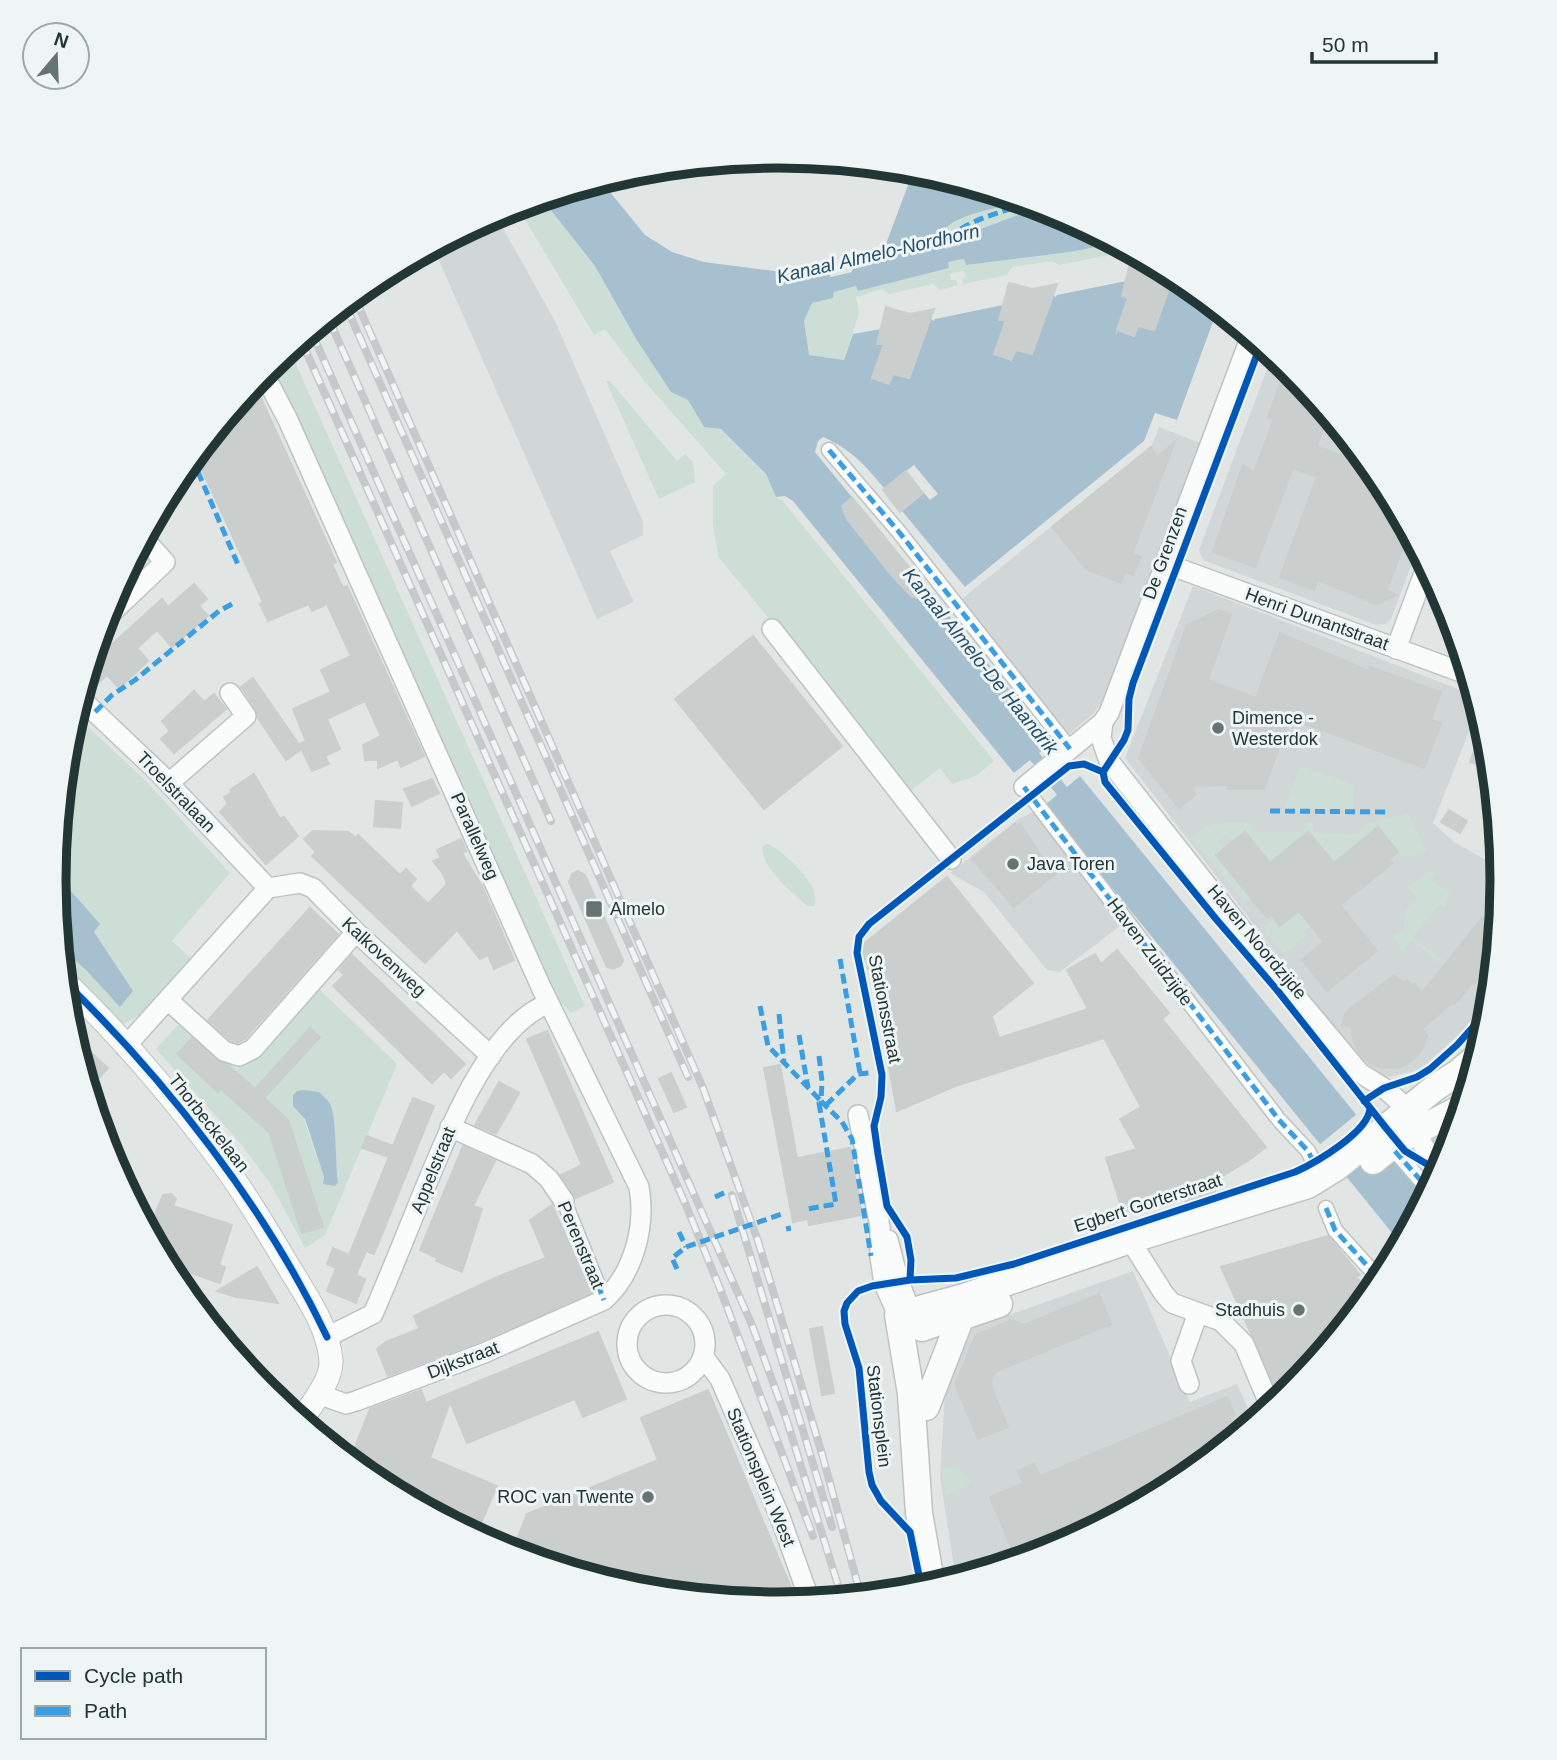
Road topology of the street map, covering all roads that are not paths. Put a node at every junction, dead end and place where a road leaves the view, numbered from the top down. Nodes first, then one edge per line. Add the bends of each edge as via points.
1 (1248, 345) edge
2 (269, 384) edge
3 (829, 450) dead end
4 (150, 546) edge
5 (1164, 564) junction
6 (1422, 577) edge
7 (124, 601) edge
8 (772, 629) dead end
9 (1396, 649) junction
10 (1459, 671) edge
11 (230, 693) dead end
12 (89, 706) edge
13 (1103, 722) junction
14 (1070, 749) junction
15 (1108, 761) junction
16 (1039, 775) joint
17 (169, 783) junction
18 (951, 859) dead end
19 (268, 888) junction
20 (356, 932) junction
21 (76, 994) edge
22 (168, 1000) junction
23 (549, 1003) junction
24 (125, 1047) junction
25 (491, 1056) junction
26 (1464, 1070) edge
27 (1452, 1112) edge
28 (858, 1115) dead end
29 (450, 1127) junction
30 (1402, 1134) junction
31 (1431, 1163) edge
32 (1333, 1170) junction
33 (1424, 1179) edge
34 (565, 1201) joint
35 (1326, 1208) dead end
36 (1134, 1248) junction
37 (1373, 1272) edge
38 (604, 1300) junction
39 (1198, 1313) junction
40 (961, 1317) junction
41 (906, 1323) junction
42 (327, 1338) junction
43 (703, 1356) junction
44 (1189, 1384) dead end
45 (318, 1394) junction
46 (1267, 1398) edge
47 (926, 1407) junction
48 (306, 1413) edge
49 (943, 1572) edge
50 (930, 1575) edge
51 (806, 1591) edge

1 - 5 street, De Grenzen
2 - 23 street, Parallelweg
3 - 14 street
4 - 7 street via 165,562
5 - 9 street, Henri Dunantstraat
5 - 13 street, De Grenzen
6 - 9 street
8 - 18 street
9 - 10 street, Henri Dunantstraat
11 - 17 street via 246,716
12 - 17 street, Troelstralaan
13 - 14 street, De Grenzen
13 - 15 street, Haven Noordzijde via 1101,738
14 - 15 street
14 - 16 street, De Grenzen
15 - 30 street, Haven Noordzijde via 1360,1073 1384,1088
16 - 32 street, Haven Zuidzijde via 1278,1118 1308,1152
17 - 19 street, Troelstralaan
19 - 20 street, Kalkovenweg via 300,883 313,888
19 - 22 street
20 - 22 street via 253,1049 239,1055 224,1051
20 - 25 street, Kalkovenweg
21 - 24 street, Thorbeckelaan
22 - 24 street
23 - 25 street, Appelstraat via 525,1017
23 - 38 street, Parallelweg via 639,1187 642,1212 635,1246 616,1288
24 - 42 street, Thorbeckelaan via 222,1161
25 - 29 street, Appelstraat
26 - 30 main road
27 - 30 main road
28 - 41 street via 880,1227 888,1241
29 - 34 street, Perenstraat via 532,1164
29 - 42 street, Appelstraat via 373,1314
30 - 31 street, Haven Noordzijde
30 - 32 main road, Egbert Gorterstraat
30 - 33 street, Haven Noordzijde
32 - 36 main road, Egbert Gorterstraat via 1294,1190
34 - 38 street, Perenstraat
35 - 37 street via 1335,1230
36 - 39 street via 1172,1303
36 - 40 main road, Egbert Gorterstraat
36 - 41 main road, Egbert Gorterstraat via 964,1297
38 - 45 street, Dijkstraat via 484,1353 356,1401 346,1404
39 - 44 street via 1181,1361
39 - 46 street via 1221,1321 1244,1344
40 - 41 main road, Egbert Gorterstraat
40 - 47 main road
41 - 47 main road via 923,1369
41 - 50 main road, Stationsplein via 919,1513
42 - 45 street via 331,1362
43 - 43 street, Stationsplein West via 701,1327 679,1307 649,1309 630,1331 631,1361 651,1379 684,1379
43 - 51 street, Stationsplein West via 720,1379
45 - 48 street
47 - 49 main road via 933,1516

